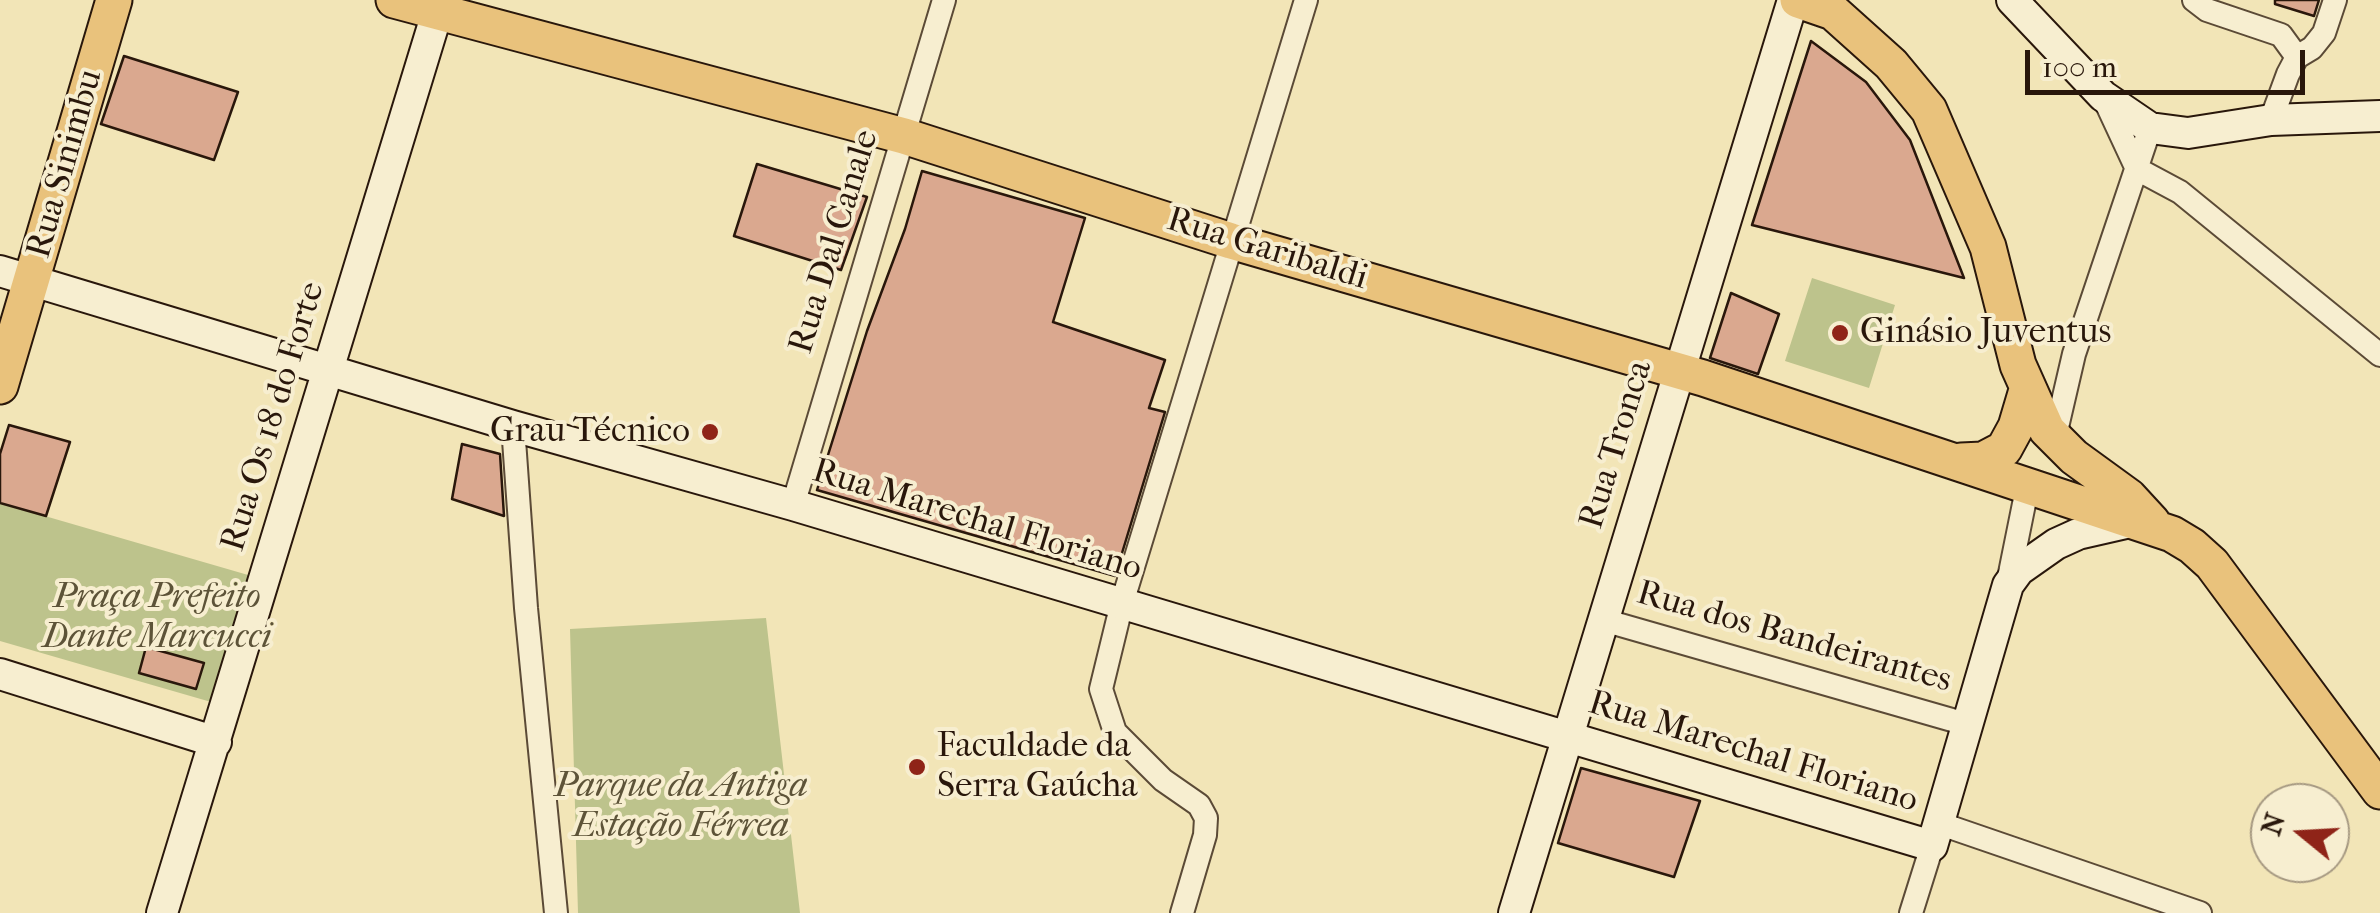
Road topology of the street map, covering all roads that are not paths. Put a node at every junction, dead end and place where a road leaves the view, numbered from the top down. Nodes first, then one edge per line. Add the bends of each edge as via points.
1 (114, 0) edge
2 (394, 0) edge
3 (944, 0) edge
4 (1306, 0) edge
5 (1796, 0) edge
6 (2012, 0) edge
7 (2194, 0) edge
8 (2336, 0) edge
9 (439, 6) edge
10 (1829, 6) edge
11 (2297, 57) junction
12 (2103, 96) junction
13 (2380, 116) edge
14 (2271, 120) junction
15 (2150, 128) junction
16 (904, 136) junction
17 (2136, 169) junction
18 (1231, 240) junction
19 (16, 276) edge
20 (2074, 354) junction
21 (2380, 355) edge
22 (327, 370) junction
23 (1679, 371) junction
24 (2022, 377) junction
25 (0, 386) edge
26 (513, 426) junction
27 (2054, 440) junction
28 (1961, 461) junction
29 (2028, 484) junction
30 (794, 504) junction
31 (2145, 524) junction
32 (2008, 585) junction
33 (1122, 603) junction
34 (1603, 620) junction
35 (0, 674) edge
36 (1966, 724) junction
37 (1568, 736) junction
38 (216, 742) junction
39 (2380, 792) edge
40 (1935, 834) junction
41 (162, 913) edge
42 (556, 913) edge
43 (1182, 913) edge
44 (1514, 913) edge
45 (1910, 913) edge
46 (2200, 913) edge

1 - 19 main road, Rua Sinimbu
2 - 9 main road, Rua Garibaldi
3 - 16 street, Rua Dal Canale
4 - 18 street
5 - 10 main road
5 - 23 street, Rua Tronca
6 - 12 street
7 - 11 street via 2280,35
8 - 11 street via 2324,32
9 - 16 main road, Rua Garibaldi
9 - 22 street, Rua Os 18 do Forte
10 - 24 main road via 1929,110 1988,247
11 - 14 street
12 - 15 street
12 - 17 street
13 - 14 street
14 - 15 street via 2188,133
15 - 17 street
16 - 18 main road, Rua Garibaldi
16 - 30 street, Rua Dal Canale
17 - 20 street
17 - 21 street via 2180,192
18 - 23 main road, Rua Garibaldi
18 - 33 street
19 - 22 street, Rua Marechal Floriano
19 - 25 main road, Rua Sinimbu
20 - 24 street via 2053,372
20 - 27 street
22 - 26 street, Rua Marechal Floriano
22 - 38 street, Rua Os 18 do Forte
23 - 28 main road, Rua Garibaldi
23 - 34 street, Rua Tronca
24 - 27 main road
24 - 28 main road via 2016,427 2004,449
26 - 30 street, Rua Marechal Floriano
26 - 42 street
27 - 31 main road via 2130,497
28 - 29 main road, Rua Garibaldi
29 - 31 main road, Rua Garibaldi
29 - 32 street
30 - 33 street, Rua Marechal Floriano
31 - 32 street via 2078,534 2019,570
31 - 39 main road via 2192,546 2212,564
32 - 36 street
33 - 37 street, Rua Marechal Floriano
33 - 43 street via 1101,690 1107,715 1136,755 1206,818
34 - 36 street, Rua dos Bandeirantes
34 - 37 street, Rua Tronca
35 - 38 street
36 - 40 street
37 - 40 street, Rua Marechal Floriano
37 - 44 street, Rua Tronca
38 - 41 street, Rua Os 18 do Forte
40 - 45 street
40 - 46 street

